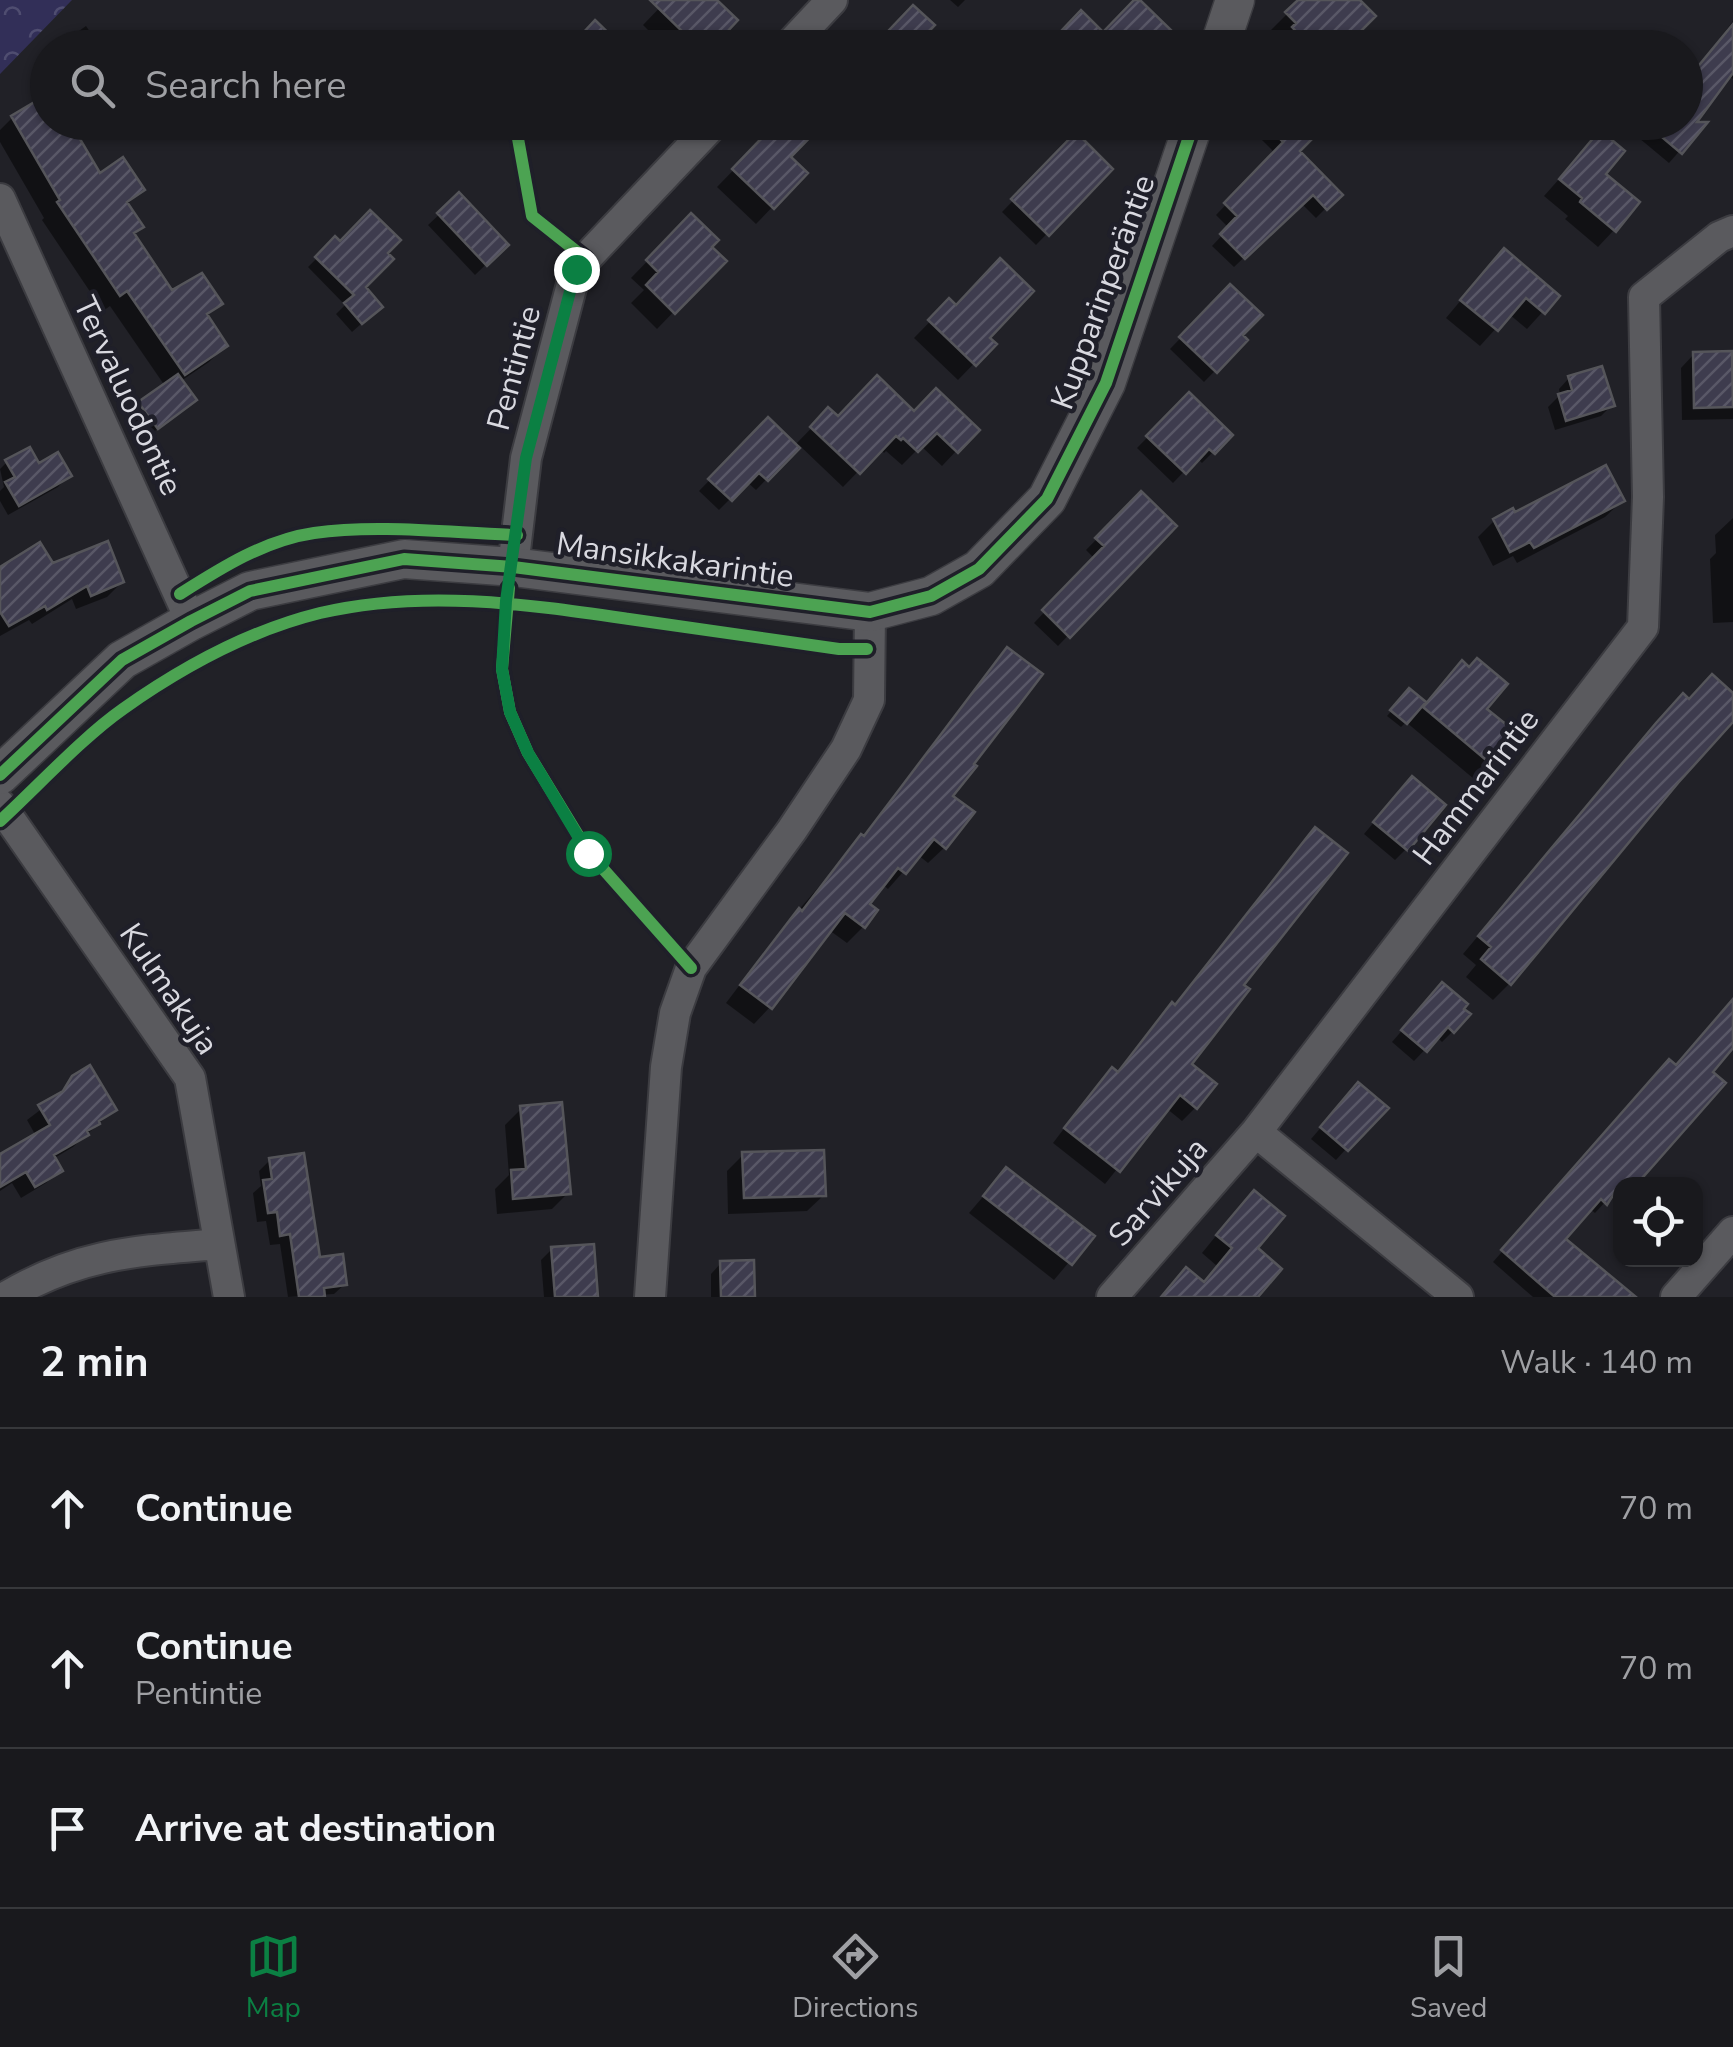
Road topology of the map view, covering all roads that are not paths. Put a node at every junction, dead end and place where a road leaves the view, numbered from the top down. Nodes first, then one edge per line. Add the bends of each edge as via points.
1 (832, 0) edge
2 (1235, 0) edge
3 (803, 30) edge
4 (1225, 30) edge
5 (698, 140) edge
6 (1188, 140) edge
7 (0, 200) edge
8 (1733, 231) edge
9 (513, 567) junction
10 (870, 612) junction
11 (191, 621) junction
12 (0, 775) edge
13 (0, 805) edge
14 (1256, 1132) junction
15 (1733, 1232) edge
16 (219, 1244) junction
17 (6, 1297) edge
18 (229, 1297) edge
19 (650, 1297) edge
20 (1112, 1297) edge
21 (1458, 1297) edge
22 (1676, 1297) edge

1 - 3 street
2 - 4 street
5 - 9 street, Pentintie via 576,269 526,458
6 - 10 street, Kupparinperäntie via 1106,383 1047,499 979,569 931,596
7 - 11 street, Tervaluodontie
8 - 14 street, Hammarintie via 1644,297 1643,627
9 - 10 street, Mansikkakarintie
9 - 11 street, Mansikkakarintie via 404,559 250,591
10 - 19 street via 869,700 846,749 691,968 675,1013
11 - 12 street, Mansikkakarintie via 122,660
13 - 16 street, Kulmakuja via 190,1078
14 - 20 street, Sarvikuja
14 - 21 street
15 - 22 street
16 - 17 street via 90,1258
16 - 18 street, Kulmakuja

